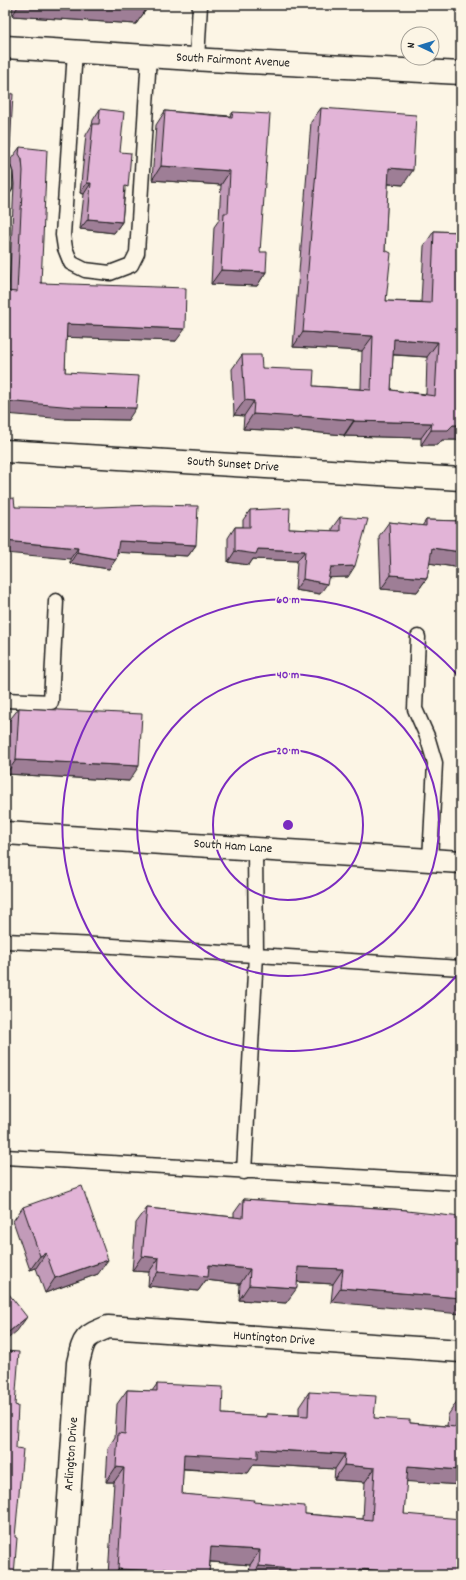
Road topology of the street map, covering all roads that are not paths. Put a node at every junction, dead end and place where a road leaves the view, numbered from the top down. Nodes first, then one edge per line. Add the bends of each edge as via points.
1 (200, 5) edge
2 (5, 47) edge
3 (75, 51) junction
4 (149, 56) junction
5 (197, 59) junction
6 (461, 73) edge
7 (5, 172) edge
8 (5, 187) edge
9 (5, 451) edge
10 (461, 479) edge
11 (56, 601) dead end
12 (418, 637) dead end
13 (5, 700) edge
14 (5, 833) edge
15 (255, 849) junction
16 (430, 860) junction
17 (461, 862) edge
18 (5, 941) edge
19 (256, 955) junction
20 (461, 968) edge
21 (5, 1157) edge
22 (244, 1172) junction
23 (461, 1183) edge
24 (89, 1335) joint
25 (461, 1351) edge
26 (64, 1575) edge

1 - 5 lane
2 - 3 street, South Fairmont Avenue
3 - 4 street, South Fairmont Avenue
3 - 4 lane via 63,235 65,248 71,263 85,270 110,273 131,265 137,253
4 - 5 street, South Fairmont Avenue
5 - 6 street, South Fairmont Avenue
7 - 8 lane
9 - 10 street, South Sunset Drive
11 - 13 lane via 51,702
12 - 16 lane via 415,709 435,763
14 - 15 street, South Ham Lane
15 - 16 street, South Ham Lane
15 - 19 lane
16 - 17 street, South Ham Lane
18 - 19 lane
19 - 20 lane
19 - 22 lane
21 - 22 lane
22 - 23 lane
24 - 25 street, Huntington Drive via 108,1328
24 - 26 street, Arlington Drive via 83,1343 78,1363

